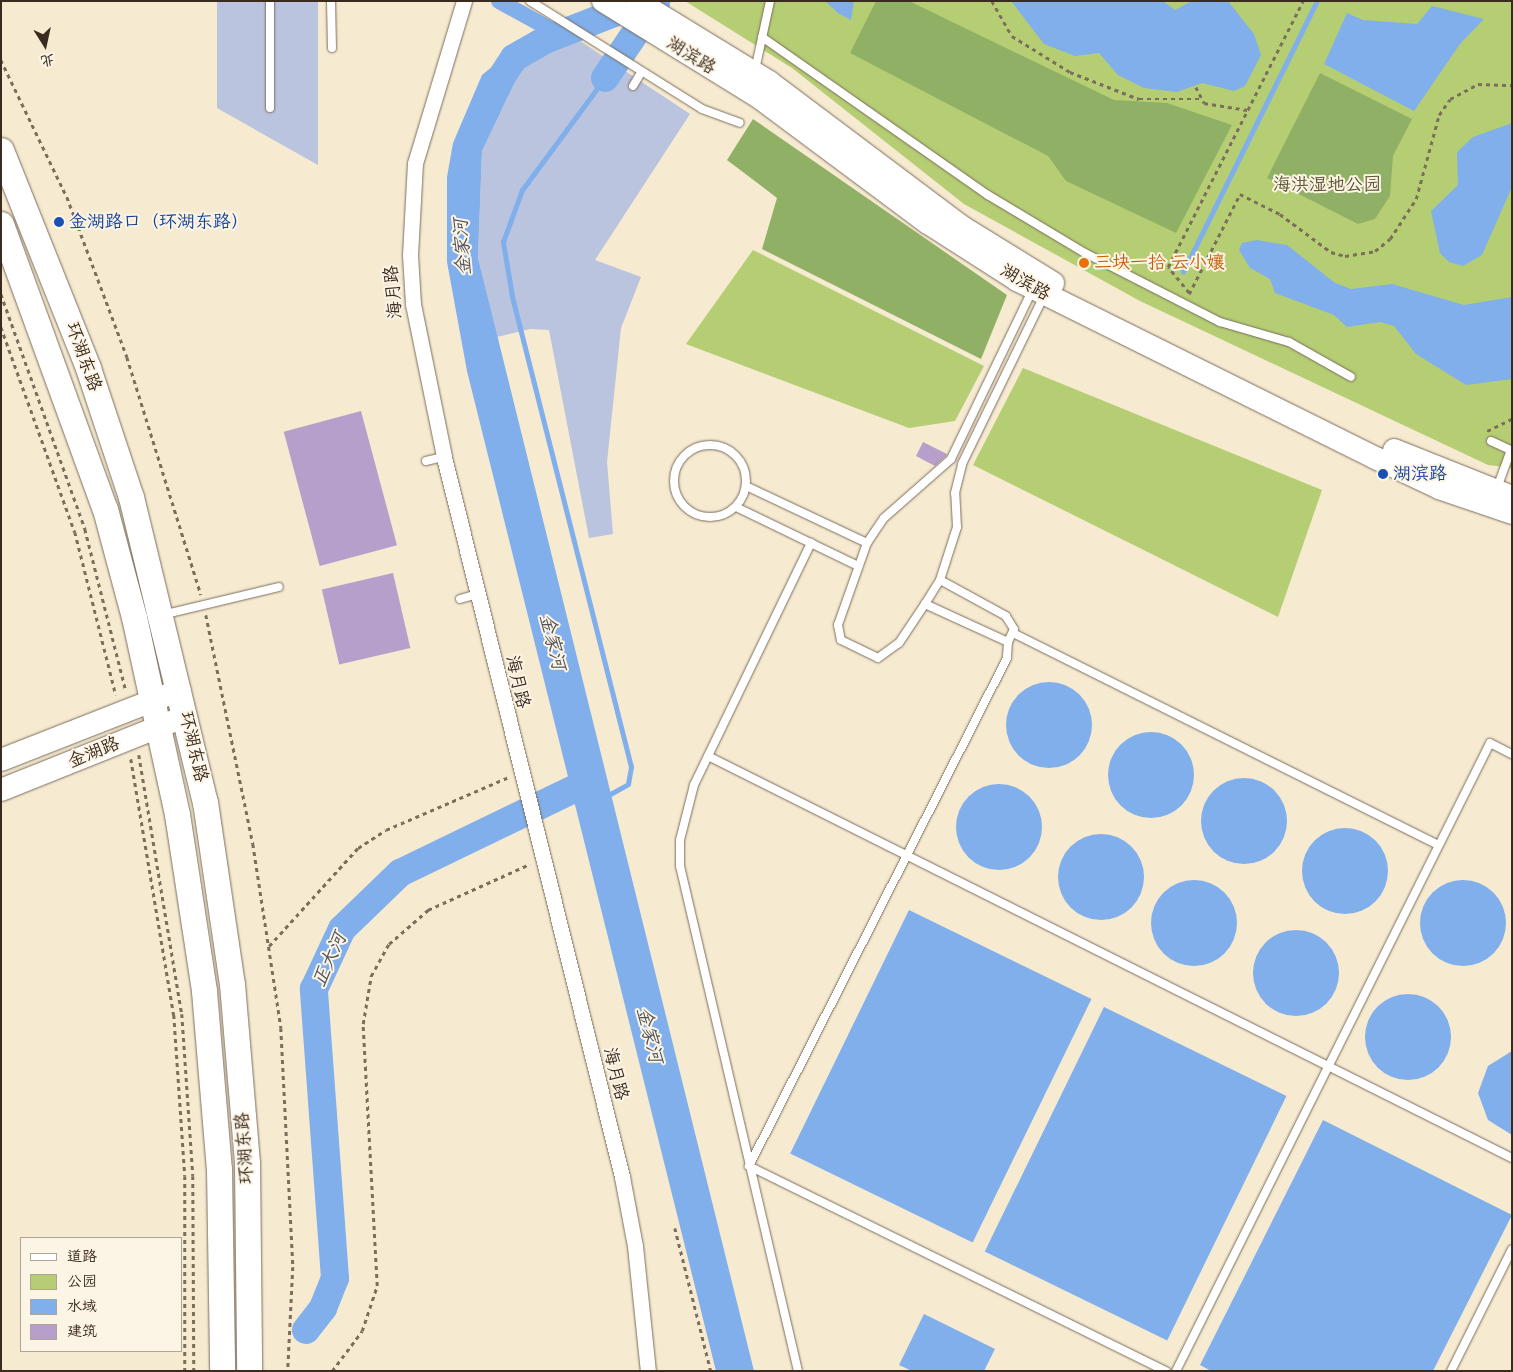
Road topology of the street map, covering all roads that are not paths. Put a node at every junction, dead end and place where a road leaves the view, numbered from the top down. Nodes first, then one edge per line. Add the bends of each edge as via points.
1 (270, 1) edge
2 (331, 1) edge
3 (464, 1) edge
4 (530, 1) edge
5 (603, 1) edge
6 (637, 1) edge
7 (770, 1) edge
8 (762, 37) junction
9 (685, 41) junction
10 (332, 48) dead end
11 (641, 70) junction
12 (755, 73) junction
13 (633, 86) dead end
14 (270, 108) dead end
15 (740, 123) dead end
16 (1, 150) edge
17 (1, 224) edge
18 (1039, 292) junction
19 (1351, 377) dead end
20 (1491, 441) dead end
21 (1511, 450) edge
22 (444, 457) junction
23 (426, 461) dead end
24 (746, 486) junction
25 (1504, 494) edge
26 (736, 507) junction
27 (1512, 513) edge
28 (811, 543) junction
29 (867, 543) junction
30 (858, 566) junction
31 (940, 580) junction
32 (279, 587) dead end
33 (477, 594) junction
34 (460, 598) dead end
35 (925, 604) junction
36 (163, 614) junction
37 (136, 622) junction
38 (1013, 633) junction
39 (1008, 642) junction
40 (180, 690) junction
41 (134, 707) junction
42 (186, 716) junction
43 (140, 735) junction
44 (1512, 754) edge
45 (708, 756) junction
46 (1, 760) edge
47 (1, 790) edge
48 (1438, 846) junction
49 (906, 856) junction
50 (1328, 1066) junction
51 (1512, 1158) edge
52 (749, 1166) junction
53 (1512, 1249) edge
54 (799, 1370) edge
55 (222, 1371) edge
56 (249, 1371) edge
57 (648, 1371) edge
58 (1166, 1371) edge
59 (1176, 1371) edge
60 (1451, 1371) edge

1 - 14 lane
2 - 10 lane
3 - 22 street, 海月路 via 415,163 410,255 424,373
4 - 11 lane
5 - 9 main road, 湖滨路
6 - 9 main road, 湖滨路
7 - 8 lane
8 - 12 lane
8 - 19 lane via 988,195 1085,253 1238,330 1289,342
9 - 12 main road, 湖滨路
9 - 18 main road, 湖滨路 via 928,223
11 - 13 lane
11 - 15 lane via 702,109
12 - 25 main road, 湖滨路 via 962,227 1053,283 1410,458
16 - 36 main road, 环湖东路 via 88,368 132,497
17 - 37 main road, 环湖东路 via 62,381 105,509
18 - 27 main road, 湖滨路 via 1387,463
18 - 29 lane via 951,459 935,478 890,512
18 - 31 lane via 962,464 955,493 958,527
20 - 21 lane
21 - 25 lane
22 - 23 lane
22 - 33 street, 海月路
24 - 26 lane
24 - 26 lane via 742,463 724,447 699,446 680,460 674,484 683,505 697,514 715,517
24 - 29 lane
26 - 28 lane
28 - 30 lane
28 - 45 lane
29 - 30 lane
30 - 35 lane via 838,625 841,640 878,658 899,643
31 - 35 lane
31 - 38 lane via 1006,616
32 - 36 lane
33 - 34 lane
33 - 57 street, 海月路 via 540,860 622,1177 635,1246
35 - 39 lane
36 - 37 lane
36 - 40 main road, 环湖东路
37 - 41 main road, 环湖东路
38 - 39 lane
38 - 48 lane
39 - 49 lane via 1007,658
40 - 41 main road, 金湖路
40 - 42 main road, 环湖东路
41 - 43 main road, 环湖东路
41 - 46 main road, 金湖路
42 - 43 main road, 金湖路
42 - 56 main road, 环湖东路 via 205,802 232,984 247,1163
43 - 47 main road, 金湖路
43 - 55 main road, 环湖东路 via 204,991 219,1169
44 - 48 lane via 1490,743
45 - 49 lane
45 - 52 lane via 686,813 680,866
48 - 50 lane
49 - 50 lane
49 - 52 lane
50 - 51 lane
50 - 59 lane
52 - 54 lane
52 - 58 lane
53 - 60 lane

